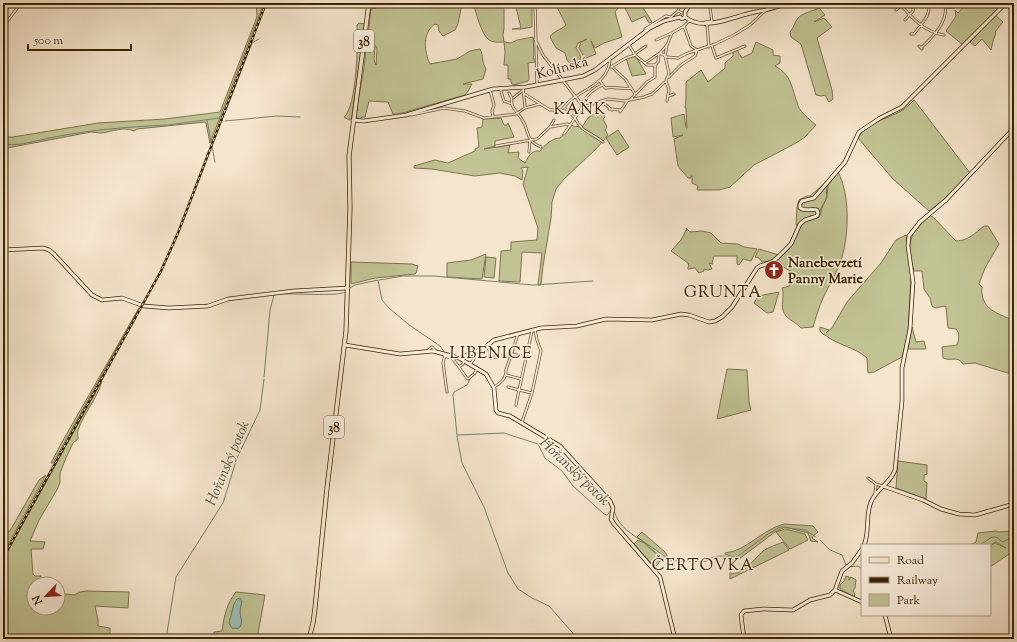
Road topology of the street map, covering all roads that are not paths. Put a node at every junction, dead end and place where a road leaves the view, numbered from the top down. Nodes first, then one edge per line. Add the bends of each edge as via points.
1 (21, 3) edge
2 (369, 3) edge
3 (535, 3) edge
4 (681, 3) edge
5 (691, 3) edge
6 (713, 3) edge
7 (787, 3) edge
8 (899, 3) edge
9 (913, 3) edge
10 (930, 3) edge
11 (945, 3) edge
12 (958, 3) edge
13 (1006, 3) edge
14 (902, 6) junction
15 (946, 7) junction
16 (766, 10) junction
17 (896, 10) dead end
18 (678, 11) junction
19 (685, 16) junction
20 (909, 16) junction
21 (670, 18) junction
22 (905, 20) dead end
23 (706, 23) junction
24 (920, 25) junction
25 (684, 26) junction
26 (3, 27) edge
27 (645, 29) dead end
28 (936, 32) junction
29 (672, 33) junction
30 (911, 34) dead end
31 (944, 35) dead end
32 (535, 39) junction
33 (656, 40) dead end
34 (628, 44) junction
35 (667, 44) junction
36 (646, 46) dead end
37 (710, 46) junction
38 (745, 46) dead end
39 (920, 48) dead end
40 (697, 50) junction
41 (660, 53) junction
42 (635, 54) junction
43 (666, 56) junction
44 (610, 59) junction
45 (645, 63) junction
46 (655, 65) junction
47 (612, 66) junction
48 (608, 69) junction
49 (670, 73) junction
50 (563, 80) junction
51 (599, 80) junction
52 (666, 81) junction
53 (537, 85) junction
54 (603, 85) junction
55 (500, 88) junction
56 (631, 88) junction
57 (490, 89) junction
58 (592, 89) junction
59 (522, 90) junction
60 (509, 93) dead end
61 (674, 94) dead end
62 (634, 95) junction
63 (576, 96) junction
64 (668, 96) junction
65 (513, 98) junction
66 (636, 99) junction
67 (629, 100) junction
68 (601, 101) junction
69 (667, 101) dead end
70 (512, 104) junction
71 (540, 104) junction
72 (582, 105) junction
73 (564, 107) junction
74 (526, 108) junction
75 (609, 108) junction
76 (429, 109) junction
77 (612, 110) dead end
78 (579, 112) junction
79 (571, 113) junction
80 (516, 114) junction
81 (493, 117) junction
82 (575, 118) junction
83 (353, 120) junction
84 (554, 120) dead end
85 (552, 123) junction
86 (555, 126) junction
87 (570, 126) junction
88 (550, 127) junction
89 (1014, 128) edge
90 (564, 134) dead end
91 (530, 140) junction
92 (603, 142) dead end
93 (496, 146) dead end
94 (541, 148) dead end
95 (529, 152) dead end
96 (3, 250) edge
97 (349, 277) junction
98 (342, 288) junction
99 (348, 288) junction
100 (348, 298) junction
101 (533, 330) junction
102 (518, 334) junction
103 (345, 345) junction
104 (487, 346) junction
105 (473, 353) junction
106 (446, 355) junction
107 (511, 355) junction
108 (526, 357) junction
109 (459, 358) junction
110 (464, 361) junction
111 (468, 363) junction
112 (459, 367) junction
113 (477, 368) junction
114 (506, 375) junction
115 (521, 379) junction
116 (508, 387) dead end
117 (494, 388) junction
118 (519, 390) junction
119 (447, 392) dead end
120 (532, 393) junction
121 (516, 405) dead end
122 (522, 422) junction
123 (868, 478) dead end
124 (876, 484) junction
125 (884, 486) junction
126 (874, 496) junction
127 (1014, 504) edge
128 (865, 544) edge
129 (861, 551) edge
130 (835, 590) junction
131 (861, 602) edge
132 (885, 616) edge
133 (309, 639) edge
134 (675, 639) edge
135 (744, 639) edge
136 (891, 639) edge

1 - 26 street
2 - 83 main road, 38 via 360,84
3 - 32 street
4 - 18 street
5 - 19 street
6 - 23 street via 710,8 712,21
7 - 16 street
8 - 14 street
9 - 20 street via 913,10
10 - 24 street via 928,14
11 - 15 street
12 - 15 street
13 - 101 street via 902,107 859,132 845,162 814,198 800,204 802,210 817,210 817,216 802,221 790,244 772,262 757,268 732,307 718,319 709,322 681,314 652,320 606,319 577,326
14 - 17 street
14 - 20 street
15 - 28 street via 945,18
16 - 23 street
16 - 37 street via 734,36
18 - 19 street
18 - 21 street
19 - 21 street, Kolínská via 682,19
19 - 23 street
19 - 25 street
20 - 22 street
20 - 24 street
21 - 27 street via 666,16
21 - 34 street, Kolínská via 650,28
23 - 37 street
24 - 28 street
24 - 30 street via 914,34
25 - 29 street
25 - 40 street via 691,46
28 - 31 street
28 - 39 street
29 - 33 street
29 - 35 street
32 - 50 street via 543,55
32 - 53 street
34 - 42 street
34 - 44 street, Kolínská
35 - 41 street
35 - 43 street
36 - 42 street
37 - 38 street via 716,58
37 - 40 street
40 - 43 street via 678,58
40 - 49 street via 695,56
41 - 43 street
41 - 45 street
41 - 46 street
42 - 45 street
42 - 47 street
43 - 49 street
44 - 48 street
44 - 50 street, Kolínská via 592,72
45 - 46 street
46 - 62 street via 655,77
47 - 48 street
47 - 56 street
48 - 51 street
49 - 52 street
50 - 53 street, Kolínská
50 - 63 street
51 - 54 street
51 - 58 street
52 - 64 street
52 - 66 street via 652,94
53 - 59 street, Kolínská
54 - 56 street via 605,88
54 - 58 street
55 - 57 street, Kolínská
55 - 59 street, Kolínská
55 - 70 street via 504,101
56 - 62 street
57 - 76 street, Kolínská
57 - 81 street via 494,105
58 - 63 street
58 - 72 street
59 - 65 street
59 - 71 street
59 - 74 street
60 - 65 street
61 - 64 street
62 - 66 street
62 - 67 street
63 - 72 street
63 - 73 street
64 - 69 street
65 - 70 street
66 - 67 street
67 - 68 street
67 - 75 street via 621,111
68 - 72 street
68 - 75 street
70 - 80 street
71 - 73 street via 553,110 561,110
71 - 74 street
72 - 78 street
73 - 79 street
74 - 80 street
75 - 77 street
76 - 81 street via 455,109 484,118
76 - 83 street, Kolínská via 406,115
78 - 79 street
78 - 82 street
79 - 82 street
80 - 81 street
80 - 91 street via 521,118
82 - 87 street
82 - 92 street via 583,130
83 - 97 main road, 38 via 349,159
84 - 85 street
85 - 86 street
85 - 88 street
86 - 87 street
86 - 88 street
87 - 90 street
88 - 91 street via 540,137
89 - 125 street via 909,236 913,282 910,330 902,372 902,401 895,470 892,478
91 - 93 street
91 - 94 street
91 - 95 street
96 - 98 street via 49,250 98,299 122,298 149,307 208,306 244,296
97 - 98 street
97 - 99 main road, 38
98 - 99 street
98 - 100 street
99 - 100 main road, 38
100 - 103 main road, 38
101 - 102 street
101 - 108 street
101 - 120 street via 541,351
102 - 104 street via 494,340
102 - 107 street
103 - 106 street via 400,354 428,350
103 - 133 main road, 38 via 314,616
104 - 105 street
104 - 107 street via 490,358
105 - 109 street
105 - 111 street via 474,359
106 - 109 street
106 - 112 street
106 - 119 street via 443,363
107 - 108 street
107 - 114 street
108 - 115 street
109 - 110 street
110 - 111 street
110 - 112 street
111 - 113 street
112 - 113 street via 468,379
113 - 117 street via 486,374
114 - 115 street
114 - 117 street
115 - 118 street
116 - 118 street
117 - 122 street via 498,413
118 - 120 street
118 - 121 street
120 - 122 street
122 - 134 street via 566,451 610,501 613,509 610,517 614,524 660,577
123 - 124 street
124 - 125 street
124 - 126 street
125 - 126 street
125 - 127 street via 959,514 975,515
126 - 128 street via 868,510
129 - 130 street via 855,560 842,571
130 - 131 street
130 - 135 street via 830,595 810,600 793,610 744,611 741,616
132 - 136 street

